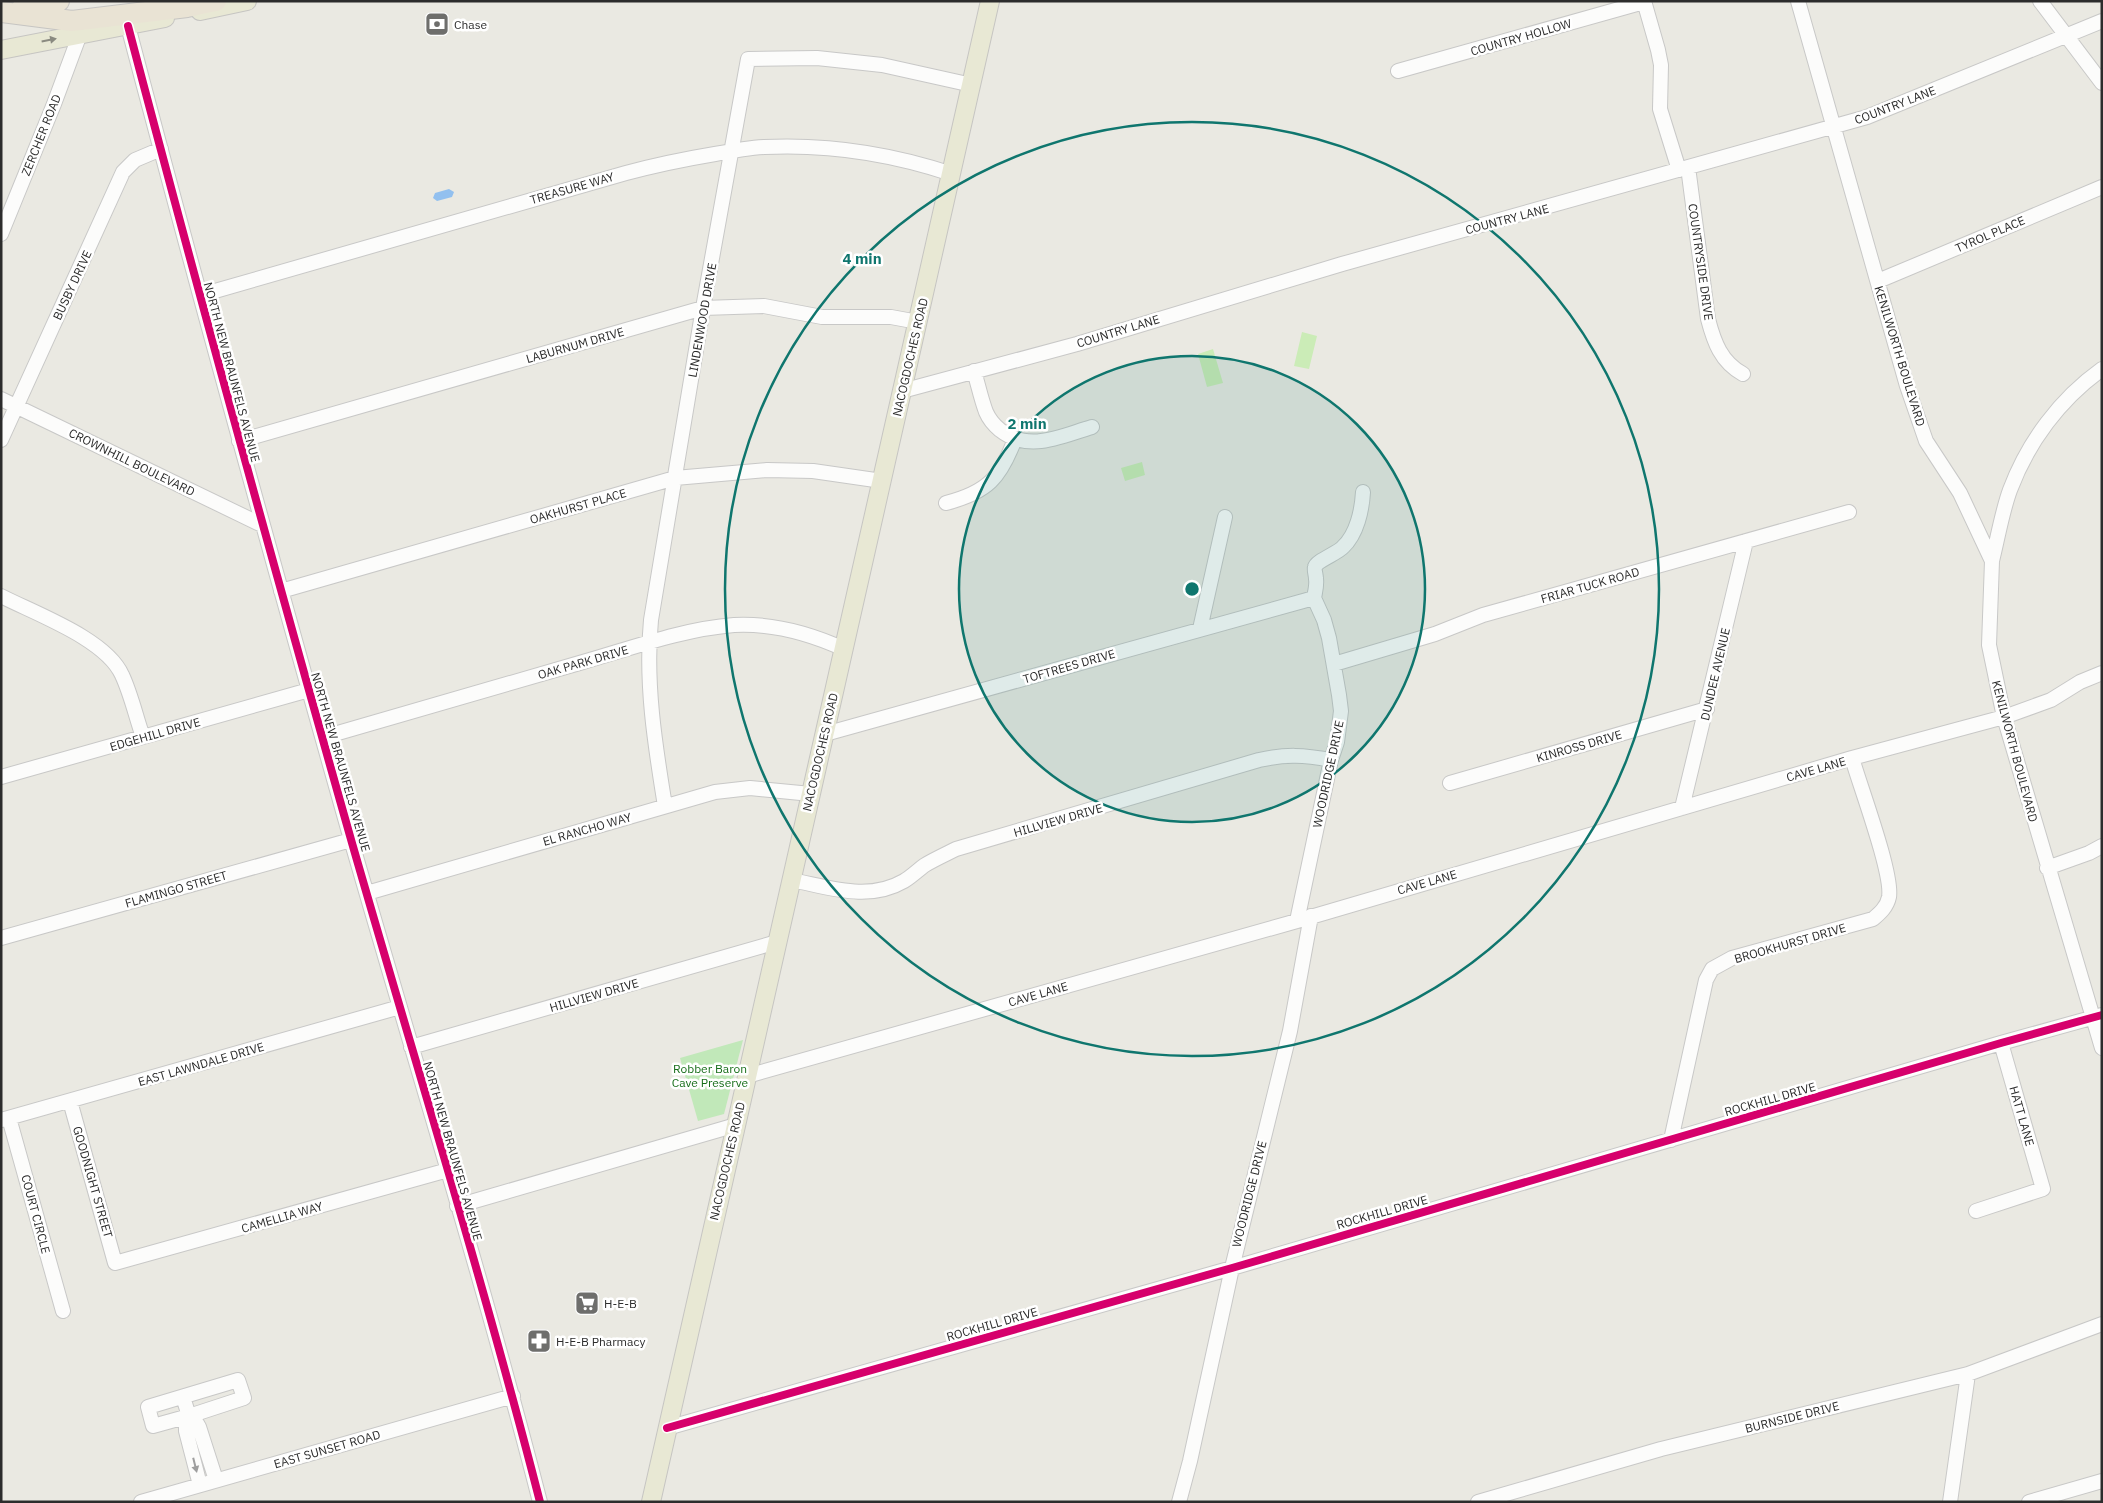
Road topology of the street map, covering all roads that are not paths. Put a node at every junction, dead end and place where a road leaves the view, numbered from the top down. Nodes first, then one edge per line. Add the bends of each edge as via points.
1 (59, 1) edge
2 (216, 1) edge
3 (247, 1) edge
4 (990, 1) edge
5 (1798, 1) edge
6 (2040, 1) edge
7 (1644, 2) edge
8 (2, 12) edge
9 (2102, 21) edge
10 (128, 26) junction
11 (80, 34) junction
12 (2066, 36) junction
13 (1, 50) edge
14 (1398, 71) dead end
15 (2102, 82) edge
16 (972, 85) junction
17 (1833, 126) junction
18 (161, 149) junction
19 (732, 151) junction
20 (1683, 169) junction
21 (952, 174) junction
22 (2102, 188) edge
23 (1, 234) edge
24 (1878, 281) junction
25 (201, 295) junction
26 (703, 308) junction
27 (918, 322) junction
28 (2102, 369) edge
29 (974, 370) junction
30 (1744, 374) dead end
31 (902, 391) junction
32 (1, 399) edge
33 (16, 406) junction
34 (1092, 427) dead end
35 (1015, 439) junction
36 (1, 440) edge
37 (239, 442) junction
38 (675, 478) junction
39 (882, 481) junction
40 (1363, 492) dead end
41 (946, 503) dead end
42 (1849, 512) dead end
43 (1225, 518) dead end
44 (262, 525) junction
45 (1746, 541) junction
46 (1992, 561) junction
47 (281, 591) junction
48 (1, 596) edge
49 (1314, 598) junction
50 (1200, 629) junction
51 (649, 643) junction
52 (844, 649) junction
53 (1334, 664) junction
54 (2102, 673) edge
55 (309, 690) junction
56 (1707, 709) junction
57 (2004, 717) junction
58 (825, 734) junction
59 (143, 737) junction
60 (324, 737) junction
61 (1852, 758) junction
62 (1331, 760) junction
63 (1, 777) edge
64 (1450, 783) dead end
65 (811, 794) junction
66 (666, 806) junction
67 (1682, 808) junction
68 (351, 840) junction
69 (2102, 846) edge
70 (2047, 868) junction
71 (791, 880) junction
72 (367, 893) junction
73 (1311, 916) junction
74 (1297, 921) junction
75 (1, 938) edge
76 (777, 942) junction
77 (400, 1007) junction
78 (2097, 1016) edge
79 (2001, 1042) junction
80 (411, 1047) junction
81 (2102, 1048) edge
82 (746, 1076) junction
83 (70, 1101) junction
84 (5, 1119) edge
85 (736, 1124) junction
86 (1671, 1140) junction
87 (448, 1170) junction
88 (457, 1206) junction
89 (1976, 1211) dead end
90 (116, 1263) joint
91 (1232, 1268) junction
92 (62, 1311) dead end
93 (2102, 1324) edge
94 (1968, 1374) junction
95 (216, 1387) junction
96 (183, 1396) junction
97 (513, 1396) junction
98 (222, 1406) junction
99 (189, 1416) junction
100 (667, 1428) junction
101 (204, 1442) junction
102 (190, 1445) junction
103 (216, 1480) junction
104 (2102, 1481) edge
105 (200, 1485) junction
106 (1482, 1501) edge
107 (141, 1502) edge
108 (540, 1502) edge
109 (651, 1502) edge
110 (1179, 1502) edge
111 (1950, 1502) edge
112 (2029, 1502) edge

1 - 8 highway
2 - 8 highway via 72,21
3 - 10 main road
4 - 16 main road, NACOGDOCHES ROAD
5 - 17 street, KENILWORTH BOULEVARD
6 - 12 street
7 - 14 street, COUNTRY HOLLOW
7 - 20 street, COUNTRYSIDE DRIVE via 1661,65 1660,109
9 - 12 street, COUNTRY LANE
10 - 11 main road
10 - 18 street, NORTH NEW BRAUNFELS AVENUE
13 -> 11 main road
11 - 23 street, ZERCHER ROAD
12 - 15 street
12 - 17 street, COUNTRY LANE via 1867,117
16 - 19 street, LINDENWOOD DRIVE via 882,65 817,58 748,59
16 - 21 main road, NACOGDOCHES ROAD
17 - 20 street, COUNTRY LANE
17 - 24 street, KENILWORTH BOULEVARD
18 - 25 street, NORTH NEW BRAUNFELS AVENUE
18 - 33 street, BUSBY DRIVE via 135,160 123,172
19 - 21 street, TREASURE WAY via 809,147 871,154 931,166
19 - 25 street, TREASURE WAY via 626,173
19 - 26 street, LINDENWOOD DRIVE
20 - 29 street, COUNTRY LANE via 1342,264 1077,344
20 - 30 street, COUNTRYSIDE DRIVE via 1711,332 1719,352 1733,369
21 - 27 main road, NACOGDOCHES ROAD
22 - 24 street, TYROL PLACE
24 - 46 street, KENILWORTH BOULEVARD via 1907,386 1926,440 1960,493
25 - 37 street, NORTH NEW BRAUNFELS AVENUE
26 - 27 street, LABURNUM DRIVE via 764,306 822,317 891,317
26 - 37 street, LABURNUM DRIVE
26 - 38 street, LINDENWOOD DRIVE
27 - 31 main road, NACOGDOCHES ROAD
28 - 46 street via 2053,414 2034,443 2010,490
29 - 31 street, COUNTRY LANE
29 - 35 street via 986,412 993,424
31 - 39 main road, NACOGDOCHES ROAD
32 - 33 street, CROWNHILL BOULEVARD
33 - 36 street, BUSBY DRIVE
33 - 44 street, CROWNHILL BOULEVARD
34 - 35 street via 1043,441 1030,443
35 - 41 street via 1005,464 985,486 969,497
37 - 44 street, NORTH NEW BRAUNFELS AVENUE
38 - 39 street, OAKHURST PLACE via 767,470 813,471
38 - 47 street, OAKHURST PLACE
38 - 51 street, LINDENWOOD DRIVE
39 - 52 main road, NACOGDOCHES ROAD
40 - 49 street via 1358,520 1348,542 1314,568
42 - 45 street, FRIAR TUCK ROAD
43 - 50 street
44 - 47 street, NORTH NEW BRAUNFELS AVENUE
45 - 53 street, FRIAR TUCK ROAD via 1483,615 1435,634
45 - 56 street, DUNDEE AVENUE
46 - 57 street, KENILWORTH BOULEVARD via 1989,645
47 - 55 street, NORTH NEW BRAUNFELS AVENUE
48 - 59 street via 78,634 107,653 122,674
49 - 50 street, TOFTREES DRIVE
49 - 53 street, WOODRIDGE DRIVE via 1324,620
50 - 58 street, TOFTREES DRIVE
51 - 52 street, OAK PARK DRIVE via 712,628 756,625 800,632
51 - 60 street, OAK PARK DRIVE
51 - 66 street, LINDENWOOD DRIVE via 653,736
52 - 58 main road, NACOGDOCHES ROAD
53 - 62 street, WOODRIDGE DRIVE via 1341,711
54 - 57 street, CAVE LANE via 2051,700
55 - 59 street, EDGEHILL DRIVE
55 - 60 street, NORTH NEW BRAUNFELS AVENUE
56 - 64 street, KINROSS DRIVE
56 - 67 street, DUNDEE AVENUE
57 - 61 street, CAVE LANE
57 - 70 street, KENILWORTH BOULEVARD
58 - 65 main road, NACOGDOCHES ROAD
59 - 63 street, EDGEHILL DRIVE
60 - 68 street, NORTH NEW BRAUNFELS AVENUE
61 - 67 street, CAVE LANE
61 - 86 street, BROOKHURST DRIVE via 1890,887 1888,899 1873,918 1732,958 1712,969 1706,980
62 - 71 street, HILLVIEW DRIVE via 1302,755 1259,760 956,850 904,881 874,892 858,893
62 - 74 street, WOODRIDGE DRIVE
65 - 66 street, EL RANCHO WAY via 750,788 715,792
65 - 71 main road, NACOGDOCHES ROAD
66 - 72 street, EL RANCHO WAY
67 - 73 street, CAVE LANE
68 - 72 street, NORTH NEW BRAUNFELS AVENUE
68 - 75 street, FLAMINGO STREET
69 - 70 street
70 - 78 street, KENILWORTH BOULEVARD
71 - 76 main road, NACOGDOCHES ROAD
72 - 77 street, NORTH NEW BRAUNFELS AVENUE
73 - 74 street, CAVE LANE
73 - 91 street, WOODRIDGE DRIVE via 1290,1031
74 - 82 street, CAVE LANE
76 - 80 street, HILLVIEW DRIVE
76 - 82 main road, NACOGDOCHES ROAD
77 - 80 street, NORTH NEW BRAUNFELS AVENUE
77 - 83 street, EAST LAWNDALE DRIVE
78 - 79 street, ROCKHILL DRIVE
78 - 81 street, KENILWORTH BOULEVARD
79 - 86 street, ROCKHILL DRIVE
79 - 89 street, HATT LANE via 2043,1189
80 - 87 street, NORTH NEW BRAUNFELS AVENUE
82 - 85 main road, NACOGDOCHES ROAD
83 - 84 street, EAST LAWNDALE DRIVE
83 - 90 street, GOODNIGHT STREET
84 - 92 street, COURT CIRCLE
85 - 88 street
85 - 100 main road, NACOGDOCHES ROAD
86 - 91 street, ROCKHILL DRIVE
87 - 88 street, NORTH NEW BRAUNFELS AVENUE
87 - 90 street, CAMELLIA WAY
88 - 97 street, NORTH NEW BRAUNFELS AVENUE
91 - 100 street, ROCKHILL DRIVE
91 - 110 street, WOODRIDGE DRIVE
93 - 94 street, BURNSIDE DRIVE
94 - 106 street, BURNSIDE DRIVE via 1661,1449
94 - 111 street
95 - 96 street
95 - 98 street
95 - 98 street via 238,1380 244,1398
96 - 99 street
96 - 99 street via 148,1407 153,1426
97 - 103 street, EAST SUNSET ROAD
97 - 108 street, NORTH NEW BRAUNFELS AVENUE
98 - 99 street
99 - 101 street via 195,1420
99 - 102 street via 186,1422
100 - 109 main road, NACOGDOCHES ROAD
101 - 102 street
101 - 103 street
102 -> 105 street
103 - 105 street, EAST SUNSET ROAD
104 - 112 street
105 - 107 street, EAST SUNSET ROAD

